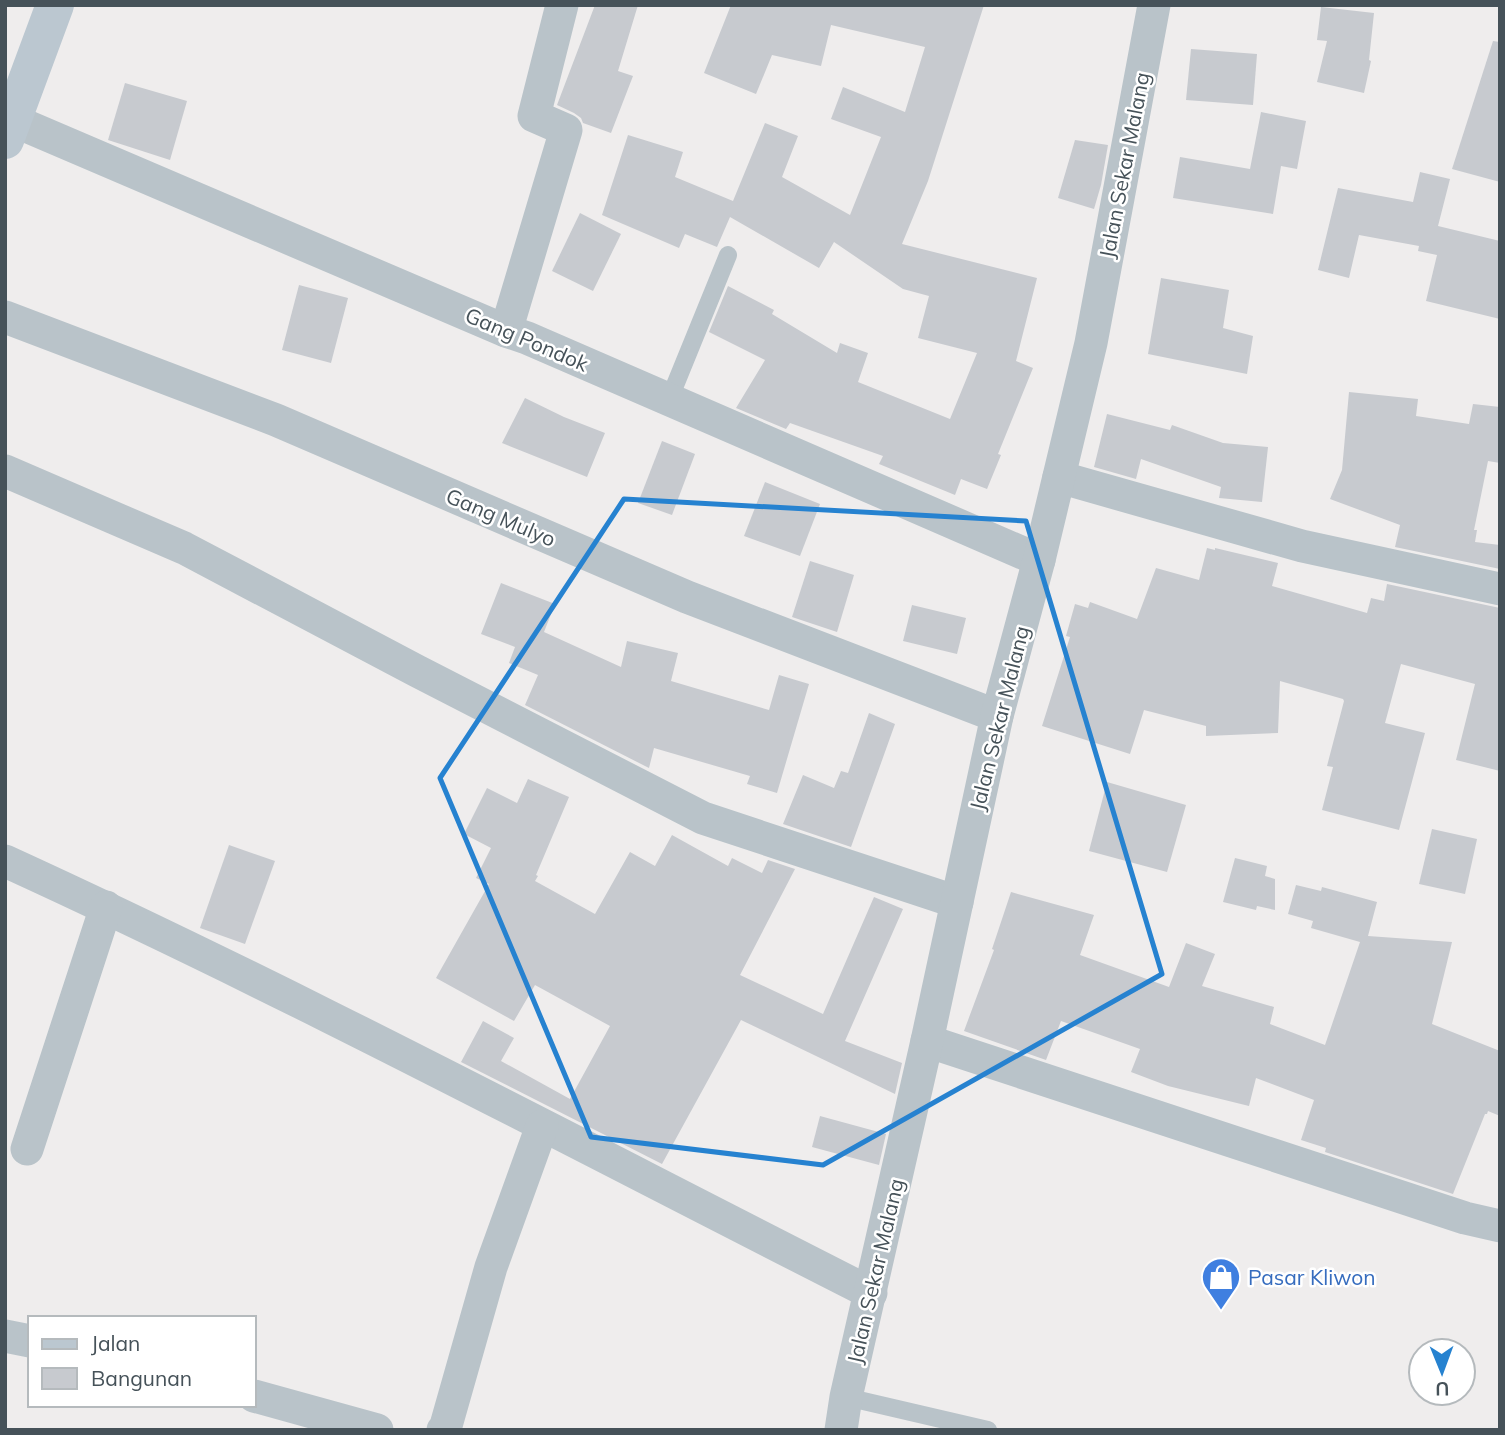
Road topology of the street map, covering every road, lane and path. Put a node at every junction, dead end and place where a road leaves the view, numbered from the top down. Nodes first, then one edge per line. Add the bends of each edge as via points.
1 (55, 5) edge
2 (562, 5) edge
3 (1154, 5) edge
4 (8, 126) edge
5 (727, 255) dead end
6 (5, 317) edge
7 (506, 331) junction
8 (669, 400) junction
9 (5, 471) edge
10 (1059, 477) junction
11 (1039, 560) junction
12 (1500, 589) edge
13 (997, 716) junction
14 (5, 861) edge
15 (957, 902) junction
16 (106, 907) junction
17 (927, 1041) junction
18 (542, 1126) junction
19 (27, 1149) dead end
20 (1500, 1226) edge
21 (871, 1293) junction
22 (5, 1336) edge
23 (28, 1341) edge
24 (256, 1397) edge
25 (844, 1414) edge
26 (377, 1430) edge
27 (443, 1430) edge
28 (988, 1430) edge

1 - 4 main road
2 - 7 street via 534,116 566,130
3 - 10 street, Jalan Sekar Malang via 1091,343
4 - 7 street, Gang Pondok
5 - 8 lane
6 - 13 street, Gang Mulyo via 276,420 687,597
7 - 8 street, Gang Pondok
8 - 11 street, Gang Pondok
9 - 15 street via 184,548 703,818
10 - 11 street, Jalan Sekar Malang
10 - 12 street via 1302,546
11 - 13 street, Jalan Sekar Malang
13 - 15 street, Jalan Sekar Malang
14 - 16 street
15 - 17 street, Jalan Sekar Malang
16 - 18 street
16 - 19 street
17 - 20 street
17 - 21 street, Jalan Sekar Malang
18 - 21 street
18 - 27 street via 491,1268
21 - 25 street, Jalan Sekar Malang
22 - 23 street
24 - 26 street
25 - 28 lane

